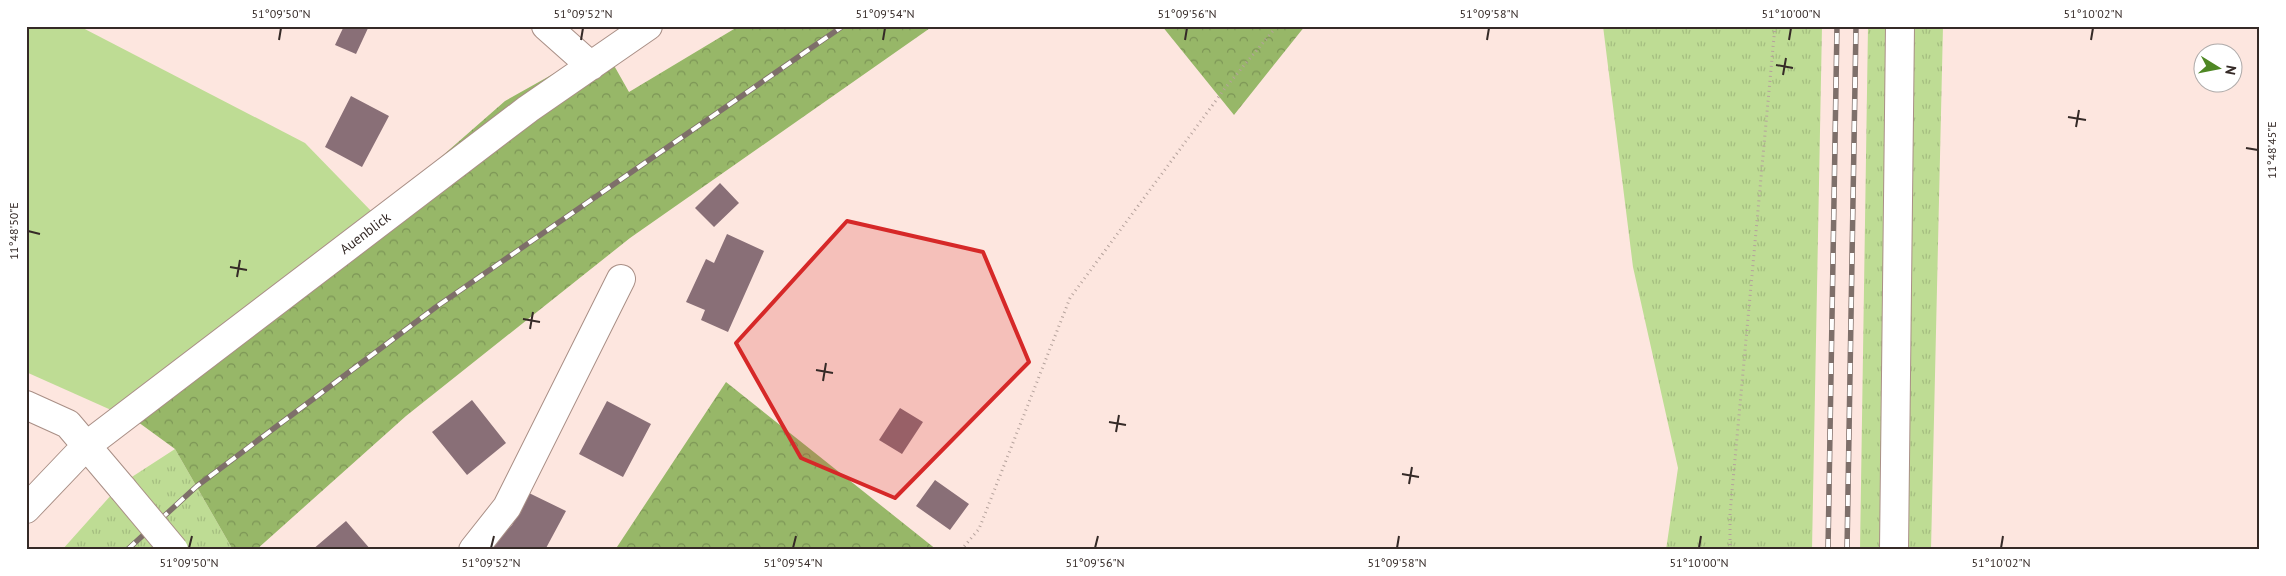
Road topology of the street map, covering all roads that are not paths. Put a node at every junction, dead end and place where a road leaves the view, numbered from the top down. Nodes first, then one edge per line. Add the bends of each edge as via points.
1 (546, 26) edge
2 (648, 26) edge
3 (1900, 26) edge
4 (591, 66) junction
5 (621, 279) dead end
6 (26, 405) edge
7 (86, 446) junction
8 (26, 509) edge
9 (174, 550) edge
10 (473, 550) edge
11 (1894, 550) edge

1 - 4 street
2 - 4 street, Auenblick
3 - 11 street
4 - 7 street, Auenblick via 528,109
5 - 10 street via 507,507
6 - 7 street via 68,424
7 - 8 street, Auenblick
7 - 9 street, bridge

